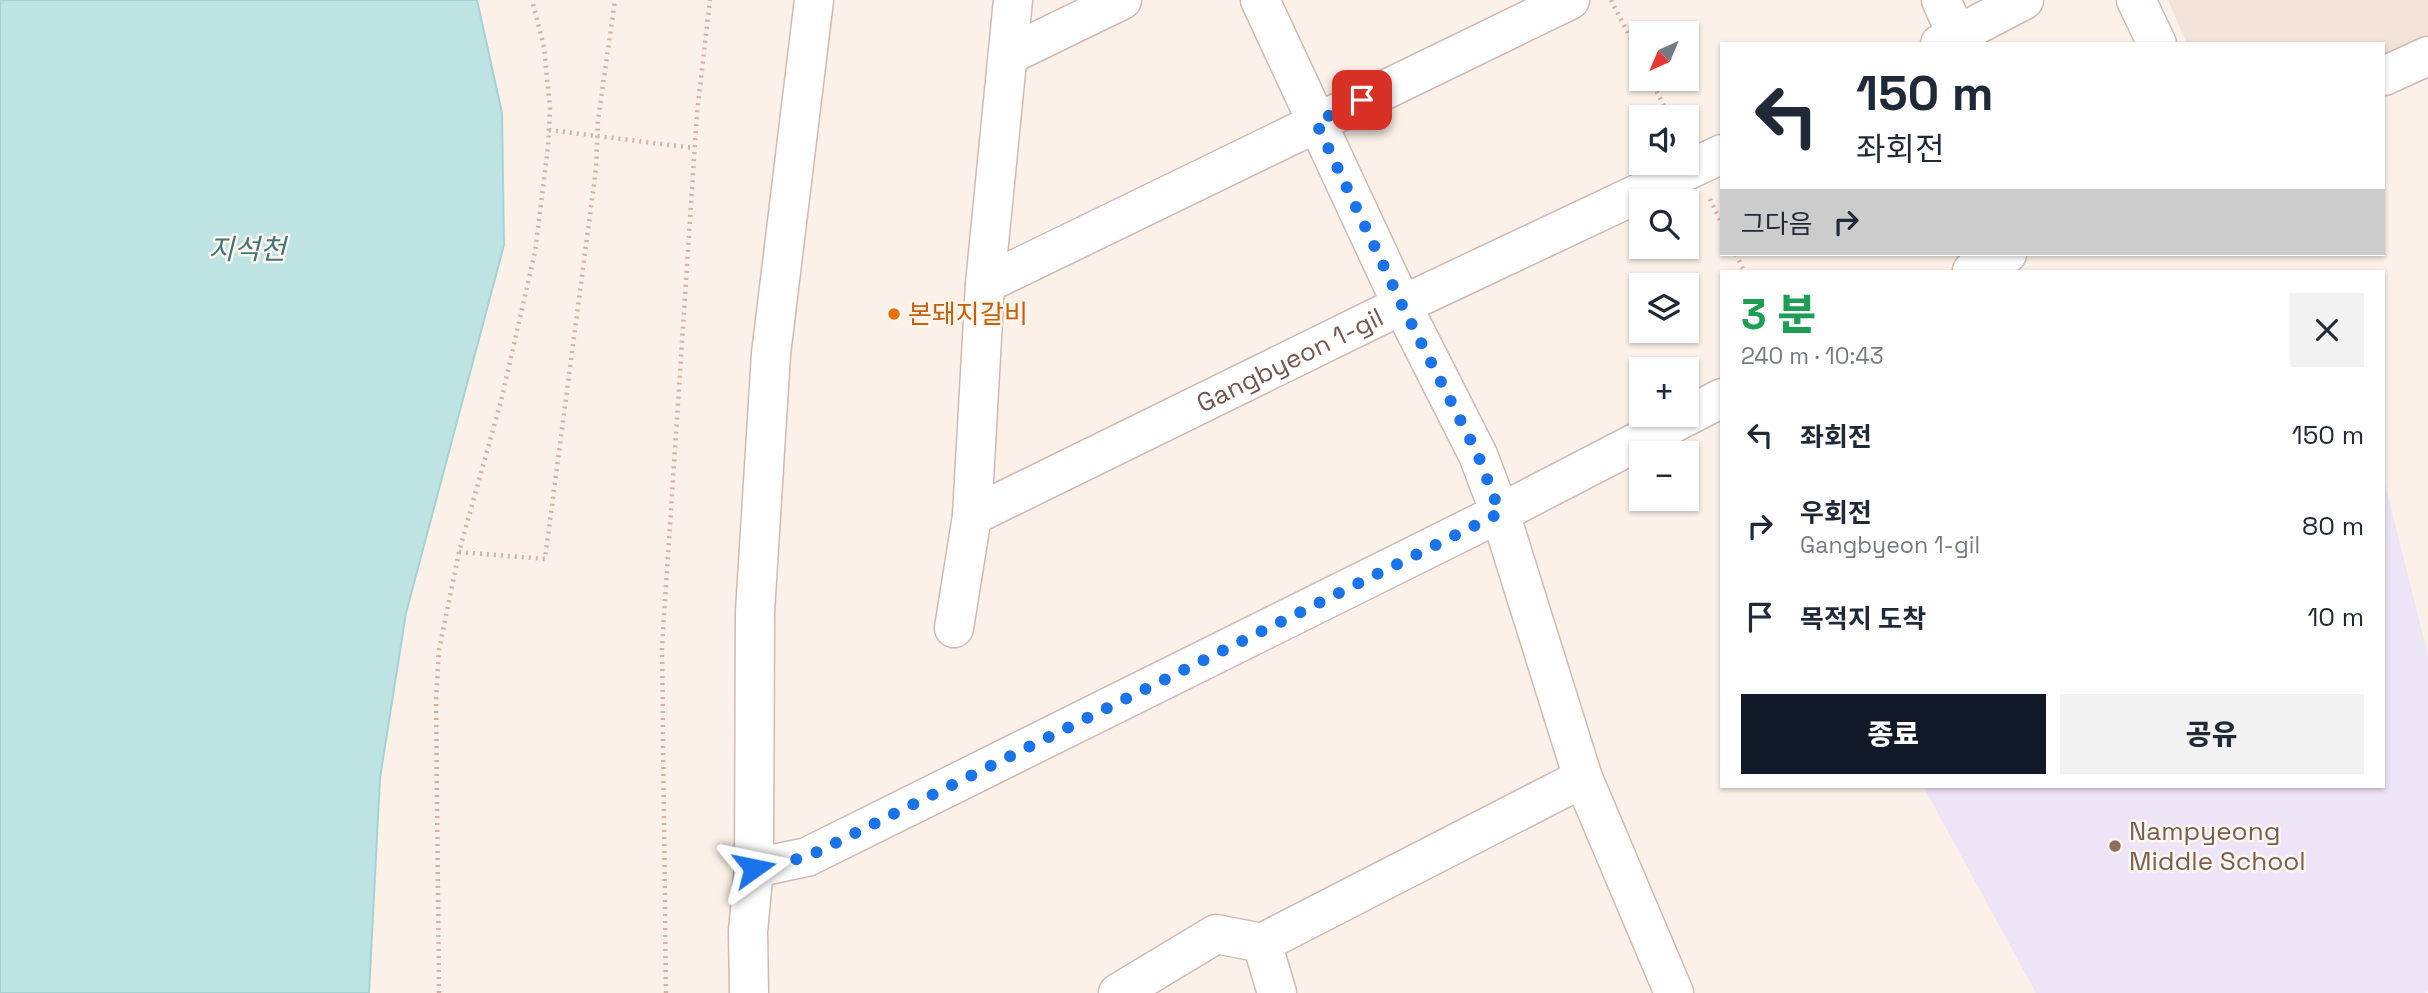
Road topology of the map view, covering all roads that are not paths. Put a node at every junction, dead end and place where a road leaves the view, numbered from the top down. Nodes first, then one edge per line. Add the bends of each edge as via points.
1 (814, 0) edge
2 (1013, 0) edge
3 (1122, 0) edge
4 (1260, 0) edge
5 (1570, 0) edge
6 (1941, 0) edge
7 (2024, 0) edge
8 (2136, 0) edge
9 (1948, 39) edge
10 (2156, 42) edge
11 (1009, 55) junction
12 (2428, 56) edge
13 (2385, 76) edge
14 (1316, 122) junction
15 (1720, 155) edge
16 (2003, 256) edge
17 (1974, 270) edge
18 (985, 284) junction
19 (1402, 305) junction
20 (1720, 399) edge
21 (1500, 513) junction
22 (972, 516) junction
23 (954, 628) dead end
24 (1583, 779) junction
25 (754, 868) junction
26 (1262, 943) junction
27 (749, 993) edge
28 (1118, 993) edge
29 (1278, 993) edge
30 (1674, 993) edge

1 - 25 street via 771,354 755,612
2 - 11 street
3 - 11 street
4 - 14 street
5 - 14 street
6 - 9 street
7 - 9 street
8 - 10 street
11 - 18 street
12 - 13 street
14 - 18 street
14 - 19 street
15 - 19 street, Gangbyeon 1-gil
16 - 17 street
18 - 22 street
19 - 21 street via 1478,455
19 - 22 street, Gangbyeon 1-gil
20 - 21 street
21 - 24 street
21 - 25 street via 807,857
22 - 23 street
24 - 26 street
24 - 30 street
25 - 27 street
26 - 28 street via 1216,934
26 - 29 street

